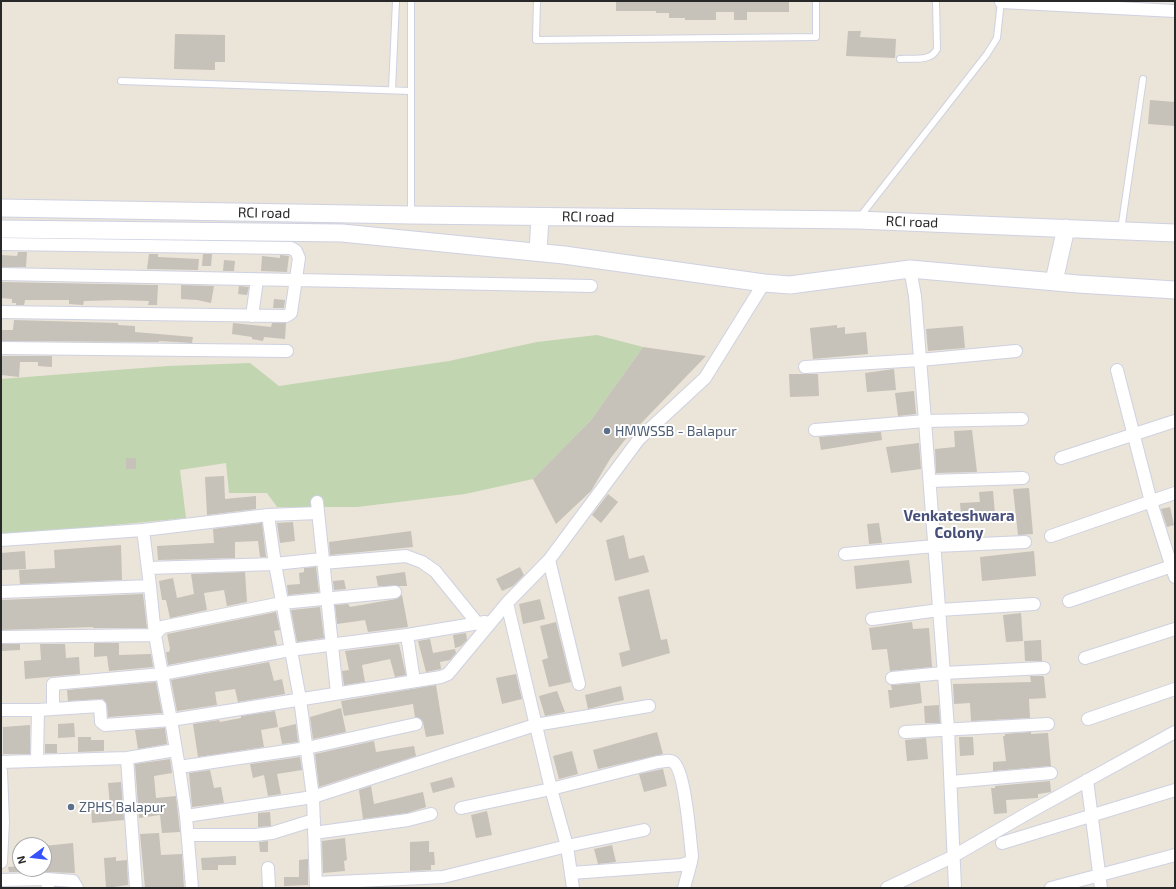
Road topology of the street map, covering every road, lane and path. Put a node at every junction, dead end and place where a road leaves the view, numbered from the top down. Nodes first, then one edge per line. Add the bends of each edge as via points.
1 (396, 1) edge
2 (411, 1) edge
3 (537, 1) edge
4 (816, 1) edge
5 (936, 1) edge
6 (1001, 1) edge
7 (1175, 11) edge
8 (900, 59) dead end
9 (1143, 79) dead end
10 (121, 81) dead end
11 (392, 90) junction
12 (410, 91) junction
13 (1, 208) edge
14 (411, 215) junction
15 (540, 217) junction
16 (857, 220) junction
17 (1066, 228) junction
18 (1, 229) edge
19 (1121, 230) junction
20 (1175, 233) edge
21 (1, 244) edge
22 (538, 252) junction
23 (910, 269) junction
24 (1, 274) edge
25 (257, 280) junction
26 (296, 280) junction
27 (1054, 282) junction
28 (764, 283) junction
29 (591, 286) dead end
30 (1175, 290) edge
31 (1, 312) edge
32 (252, 316) junction
33 (1, 348) edge
34 (287, 351) dead end
35 (1016, 351) dead end
36 (920, 360) junction
37 (805, 368) dead end
38 (1117, 370) dead end
39 (1022, 419) dead end
40 (925, 421) junction
41 (1175, 422) edge
42 (815, 430) dead end
43 (1134, 435) junction
44 (1061, 458) dead end
45 (1023, 478) dead end
46 (930, 481) junction
47 (1175, 494) edge
48 (1151, 502) junction
49 (268, 515) junction
50 (143, 530) junction
51 (1051, 536) dead end
52 (1, 540) edge
53 (1025, 542) dead end
54 (935, 546) junction
55 (845, 554) dead end
56 (549, 560) junction
57 (322, 561) junction
58 (275, 564) junction
59 (148, 568) junction
60 (1174, 570) edge
61 (150, 586) junction
62 (1, 592) edge
63 (395, 592) dead end
64 (326, 598) junction
65 (1069, 601) dead end
66 (282, 603) junction
67 (507, 603) junction
68 (1034, 604) dead end
69 (939, 610) junction
70 (872, 619) dead end
71 (492, 621) junction
72 (478, 624) junction
73 (1175, 629) edge
74 (156, 635) junction
75 (407, 635) junction
76 (1, 637) edge
77 (331, 646) junction
78 (290, 650) junction
79 (1085, 658) dead end
80 (1044, 668) dead end
81 (943, 673) junction
82 (162, 674) junction
83 (892, 678) dead end
84 (414, 681) junction
85 (579, 684) dead end
86 (1175, 689) edge
87 (336, 693) junction
88 (300, 699) junction
89 (649, 706) dead end
90 (53, 709) junction
91 (1, 710) edge
92 (38, 710) junction
93 (1088, 719) dead end
94 (171, 720) junction
95 (416, 724) dead end
96 (1048, 724) dead end
97 (535, 725) junction
98 (948, 728) junction
99 (905, 732) dead end
100 (1175, 732) edge
101 (307, 748) junction
102 (176, 750) junction
103 (127, 758) junction
104 (37, 761) junction
105 (1, 762) edge
106 (179, 767) junction
107 (1, 771) edge
108 (1051, 773) dead end
109 (1087, 780) junction
110 (951, 782) junction
111 (551, 789) junction
112 (1175, 790) edge
113 (313, 797) junction
114 (461, 808) dead end
115 (431, 814) dead end
116 (186, 816) junction
117 (1091, 816) junction
118 (314, 820) junction
119 (644, 830) dead end
120 (314, 833) junction
121 (188, 835) junction
122 (1002, 843) dead end
123 (567, 846) junction
124 (1175, 856) edge
125 (952, 857) junction
126 (1, 862) edge
127 (690, 862) junction
128 (268, 868) dead end
129 (571, 872) junction
130 (1, 880) edge
131 (1100, 882) edge
132 (47, 884) edge
133 (316, 886) edge
134 (77, 888) edge
135 (136, 888) edge
136 (192, 888) edge
137 (268, 888) edge
138 (573, 888) edge
139 (684, 888) edge
140 (887, 888) edge
141 (955, 888) edge
142 (1051, 888) edge

1 - 11 lane
2 - 12 lane
3 - 4 lane via 536,40 816,37
5 - 8 lane via 935,54 929,58
6 - 7 street
6 - 16 lane via 997,38 987,54
9 - 19 lane
10 - 11 lane
11 - 12 lane
12 - 14 lane
13 - 14 main road, RCI road
14 - 15 main road, RCI road
15 - 16 main road, RCI road
15 - 22 main road
16 - 17 main road, RCI road
17 - 19 main road, RCI road
17 - 27 main road
18 - 22 main road via 342,233
19 - 20 main road, RCI road
21 - 26 street via 290,248 296,251 299,258
22 - 28 main road
23 - 27 main road
23 - 28 main road via 790,284
23 - 36 street via 915,296
24 - 25 street
25 - 26 street
25 - 32 street
26 - 29 street
26 - 32 street via 291,313 286,316
27 - 30 main road
28 - 56 street via 705,378 639,439
31 - 32 street
33 - 34 street
35 - 36 street
36 - 37 street
36 - 40 street
38 - 43 street
39 - 40 street
40 - 42 street
40 - 46 street
41 - 43 street
43 - 44 street
43 - 48 street
45 - 46 street
46 - 54 street
47 - 48 street
48 - 51 street
48 - 60 street
49 - 50 street
49 - 57 street via 317,508
49 - 58 street
50 - 52 street
50 - 59 street
53 - 54 street
54 - 55 street
54 - 69 street
56 - 67 street
56 - 85 street
57 - 58 street
57 - 64 street
57 - 72 street via 406,556 422,562 435,571
58 - 59 street
58 - 66 street
59 - 61 street
60 - 65 street
61 - 62 street
61 - 74 street
63 - 64 street
64 - 66 street
64 - 77 street
66 - 74 street via 162,627
66 - 78 street
67 - 71 street
67 - 97 street
68 - 69 street
69 - 70 street
69 - 81 street
71 - 72 street
71 - 84 street via 448,674
72 - 75 street
73 - 79 street
74 - 76 street
74 - 82 street
75 - 77 street
75 - 84 street
77 - 78 street
77 - 87 street
78 - 82 street
78 - 88 street
80 - 81 street
81 - 83 street
81 - 98 street
82 - 90 street via 53,684
82 - 94 street
84 - 87 street
86 - 93 street
87 - 88 street
88 - 94 street
88 - 101 street
89 - 97 street
90 - 92 street
90 - 94 street via 100,706 101,722 104,725
91 - 92 street
92 - 104 street
94 - 102 street
95 - 101 street
96 - 98 street
97 - 111 street
97 - 113 street
98 - 99 street
98 - 110 street
100 - 109 street
101 - 106 street
101 - 113 street
102 - 103 street
102 - 106 street
103 - 104 street
103 - 135 street
104 - 105 street
106 - 116 street
107 - 126 street
108 - 110 street
109 - 117 street
109 - 125 street
110 - 125 street
111 - 114 street
111 - 123 street
111 - 127 street via 658,762 674,762 679,768 684,787 692,856
112 - 117 street
113 - 116 street
113 - 118 street
115 - 120 street via 408,820
116 - 121 street
117 - 122 street
117 - 131 street
118 - 120 street
118 - 121 street via 288,829 260,834
119 - 123 street
120 - 133 street
121 - 136 street
123 - 129 street
123 - 133 street via 443,877
124 - 131 street
125 - 140 street
125 - 141 street
127 - 129 street via 681,865
127 - 139 street
128 - 137 street
129 - 138 street
130 - 132 street
131 - 142 street
132 - 134 street via 73,881

